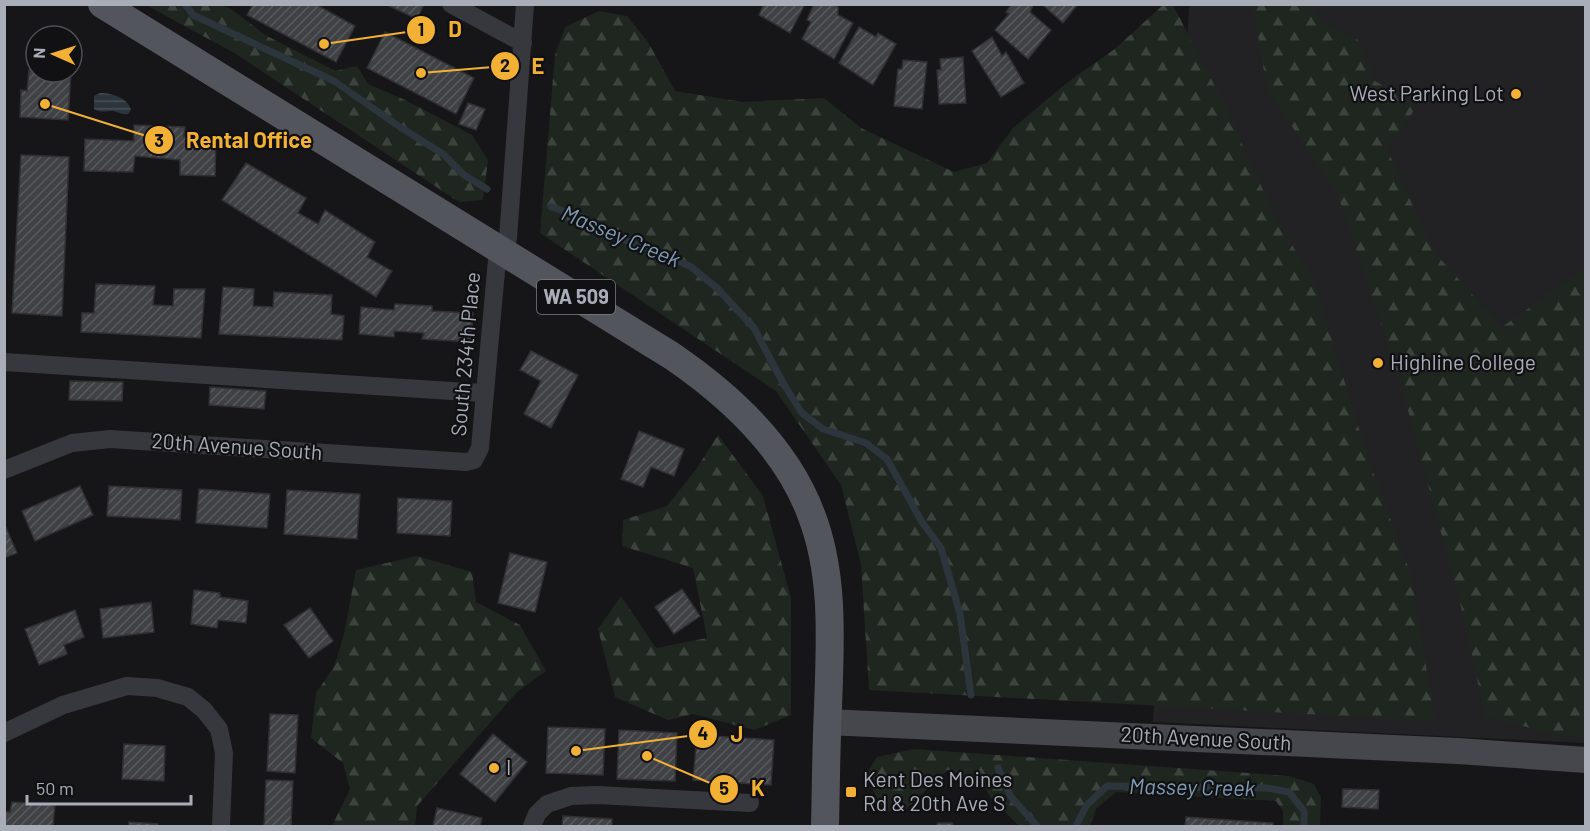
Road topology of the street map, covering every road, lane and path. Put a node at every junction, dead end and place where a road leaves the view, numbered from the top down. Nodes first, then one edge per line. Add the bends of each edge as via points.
1 (102, 4) edge
2 (451, 4) edge
3 (525, 4) edge
4 (523, 43) junction
5 (501, 251) junction
6 (4, 362) edge
7 (483, 393) junction
8 (474, 460) joint
9 (4, 470) edge
10 (827, 722) junction
11 (4, 733) edge
12 (1586, 760) edge
13 (750, 803) dead end
14 (221, 826) edge
15 (532, 826) edge
16 (825, 826) edge

1 - 5 main road, WA 509
2 - 4 street
3 - 4 street, South 234th Place
4 - 5 street, South 234th Place via 508,238
5 - 7 street, South 234th Place
5 - 10 main road, WA 509 via 701,376 748,420 790,472 811,513 823,559 829,607
6 - 7 street
7 - 8 street, South 234th Place via 480,448
8 - 9 street, 20th Avenue South via 110,439 72,443
10 - 12 street, 20th Avenue South
10 - 16 main road, WA 509
11 - 14 street via 63,705 127,686 158,688 188,697 219,729 225,753
13 - 15 street via 572,796 547,804

